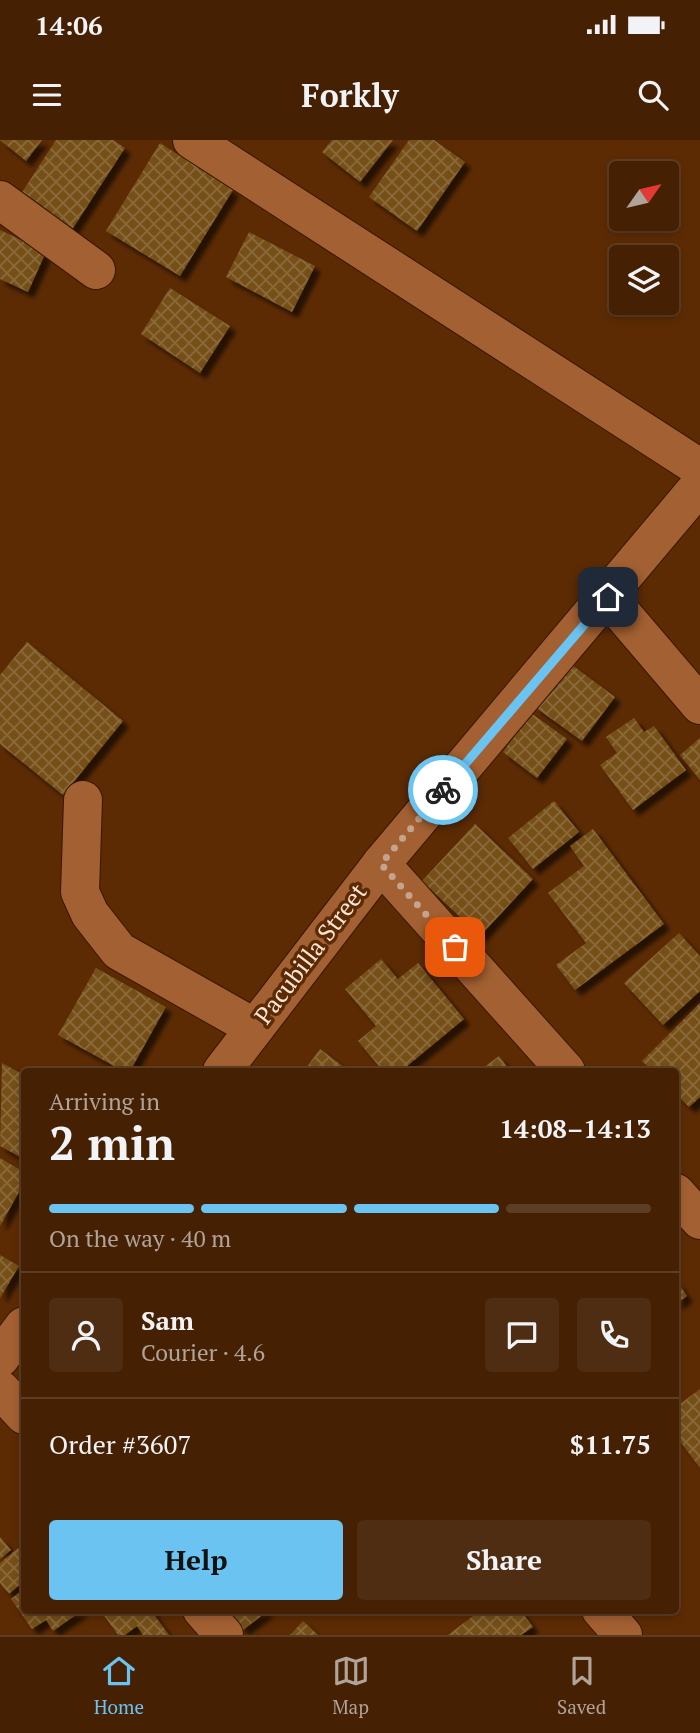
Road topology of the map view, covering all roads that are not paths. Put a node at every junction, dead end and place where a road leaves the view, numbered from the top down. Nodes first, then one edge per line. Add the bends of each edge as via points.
1 (192, 140) edge
2 (0, 200) edge
3 (96, 270) dead end
4 (700, 468) edge
5 (700, 485) edge
6 (608, 597) junction
7 (700, 705) edge
8 (83, 800) dead end
9 (381, 864) junction
10 (255, 1028) junction
11 (224, 1068) edge
12 (563, 1068) edge
13 (679, 1196) edge
14 (700, 1220) edge
15 (21, 1330) edge
16 (0, 1357) edge
17 (0, 1389) edge
18 (21, 1412) edge
19 (206, 1614) edge
20 (605, 1614) edge
21 (224, 1635) edge
22 (623, 1635) edge

1 - 4 street
2 - 3 street
5 - 6 street, Pacubilla Street
6 - 7 street
6 - 9 street, Pacubilla Street
8 - 10 street via 80,892 90,914 119,951
9 - 10 street, Pacubilla Street
9 - 12 street
10 - 11 street, Pacubilla Street
13 - 14 street
15 - 16 street
17 - 18 street
19 - 21 street
20 - 22 street

